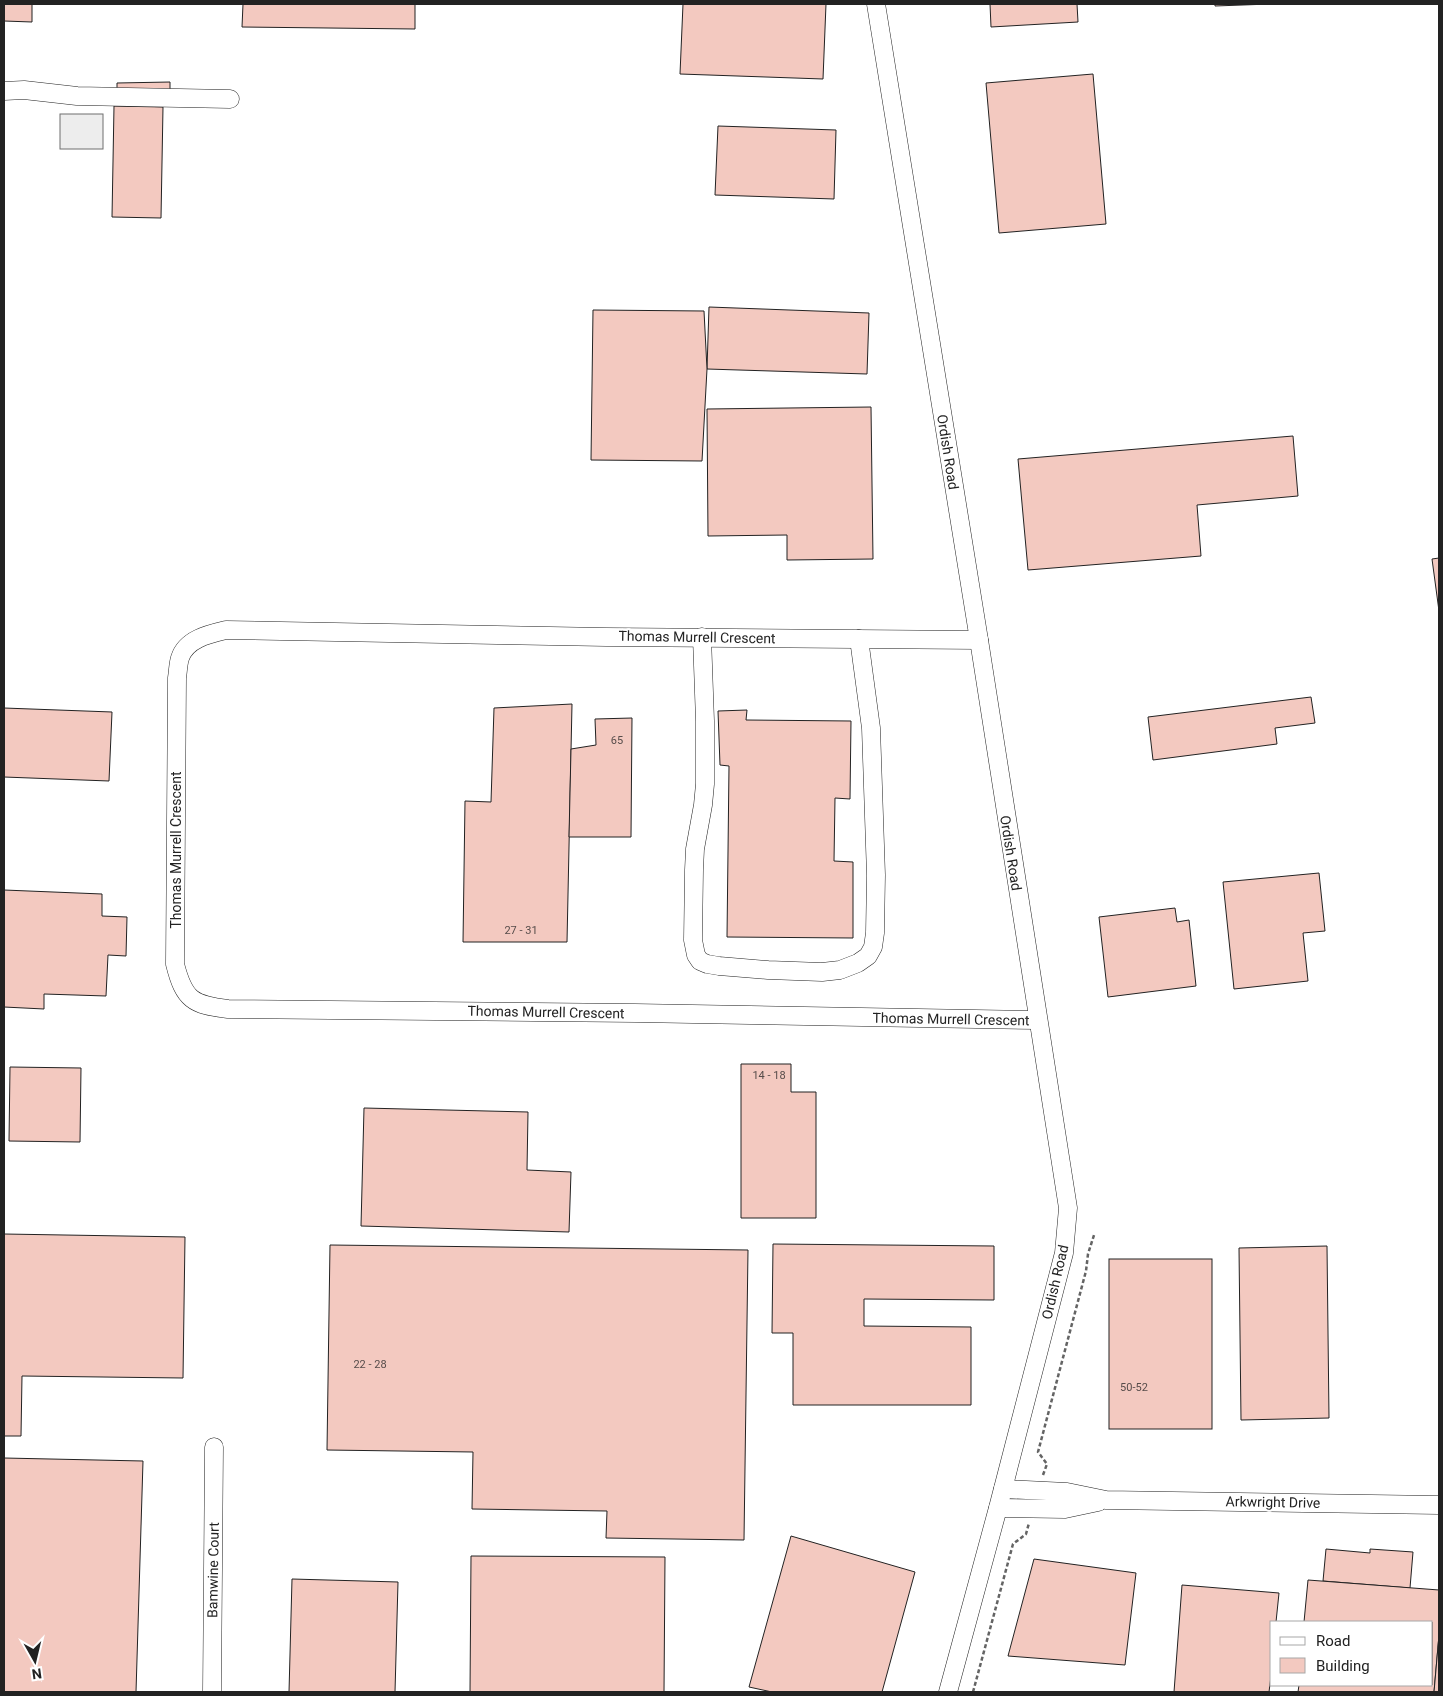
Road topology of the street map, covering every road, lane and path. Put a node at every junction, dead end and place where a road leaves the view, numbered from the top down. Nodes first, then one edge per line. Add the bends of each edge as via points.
1 (876, 4) edge
2 (4, 91) edge
3 (230, 99) dead end
4 (702, 638) junction
5 (859, 639) junction
6 (978, 640) junction
7 (1037, 1020) junction
8 (1094, 1235) dead end
9 (214, 1447) dead end
10 (1042, 1476) dead end
11 (1003, 1489) junction
12 (1106, 1500) junction
13 (1439, 1505) edge
14 (998, 1508) junction
15 (1029, 1521) dead end
16 (212, 1692) edge
17 (948, 1692) edge
18 (973, 1692) edge

1 - 6 street, Ordish Road
2 - 3 street
4 - 5 street, Thomas Murrell Crescent
4 - 5 street via 705,784 695,850 692,940 696,956 707,964 719,966 822,972 840,970 868,956 875,933 870,728
4 - 7 street, Thomas Murrell Crescent via 226,630 190,643 180,656 177,678 175,964 185,993 195,1002 228,1009
5 - 6 street, Thomas Murrell Crescent
6 - 7 street, Ordish Road
7 - 11 street, Ordish Road via 1068,1208 1064,1254
8 - 10 path via 1038,1452 1047,1464
9 - 16 street, Bamwine Court
11 - 12 street, Arkwright Drive via 1067,1492
11 - 14 street, Ordish Road
12 - 13 street, Arkwright Drive
12 - 14 street, Arkwright Drive via 1065,1509
14 - 17 street, Ordish Road
15 - 18 path via 1026,1534 1013,1544

